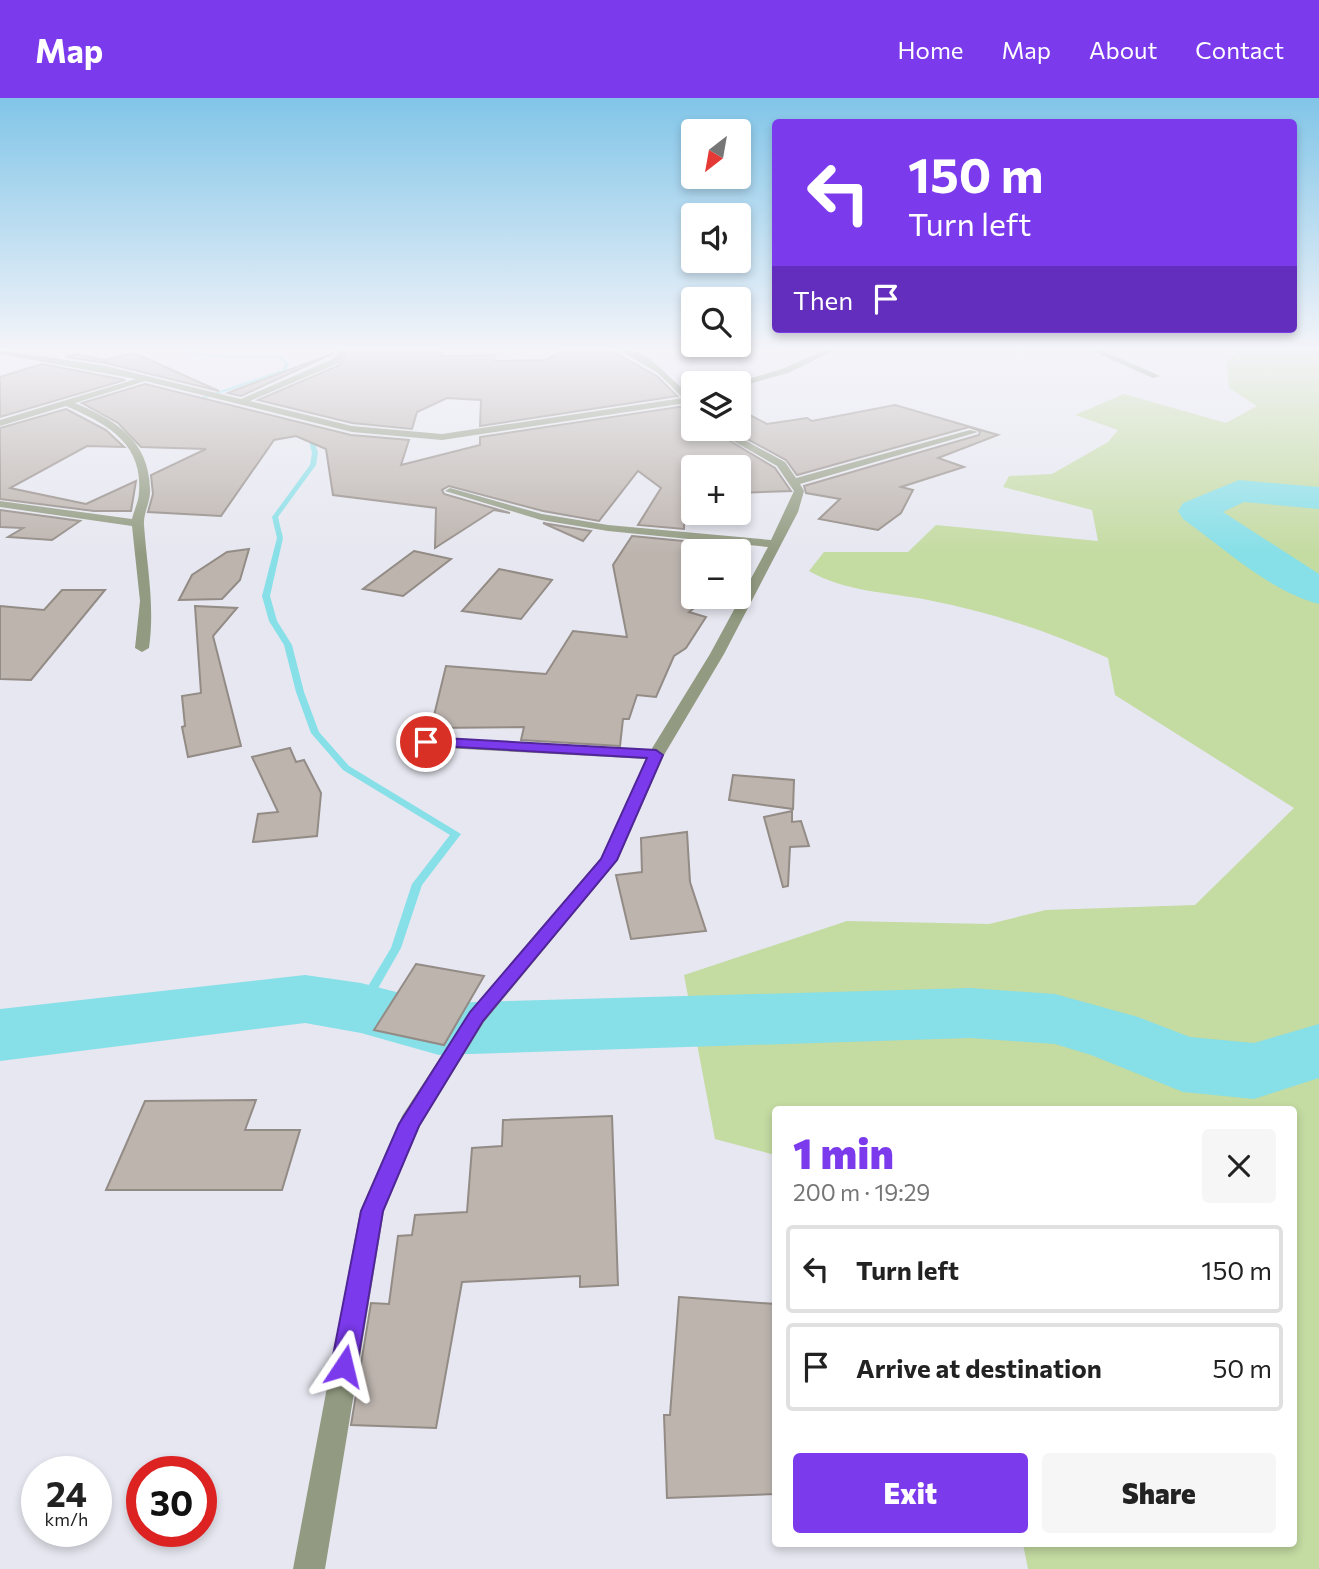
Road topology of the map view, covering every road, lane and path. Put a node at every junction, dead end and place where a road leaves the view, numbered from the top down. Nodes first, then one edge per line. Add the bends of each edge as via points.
1 (21, 417) edge
2 (98, 417) edge
3 (304, 417) edge
4 (592, 417) edge
5 (0, 423) edge
6 (973, 432) dead end
7 (738, 441) edge
8 (795, 482) junction
9 (450, 491) dead end
10 (0, 504) edge
11 (137, 523) junction
12 (773, 544) junction
13 (142, 648) dead end
14 (426, 742) dead end
15 (656, 755) junction
16 (309, 1569) edge

1 - 5 street
2 - 11 street via 131,441 144,460 146,494
3 - 4 street via 352,429 442,437
6 - 8 street
7 - 8 street via 781,464
8 - 12 street via 799,491 792,512
9 - 12 street via 568,522
10 - 11 street
11 - 13 street via 148,588 149,615
12 - 15 street via 717,654
14 - 15 street
15 - 16 street via 609,860 461,1038 410,1124 372,1211

